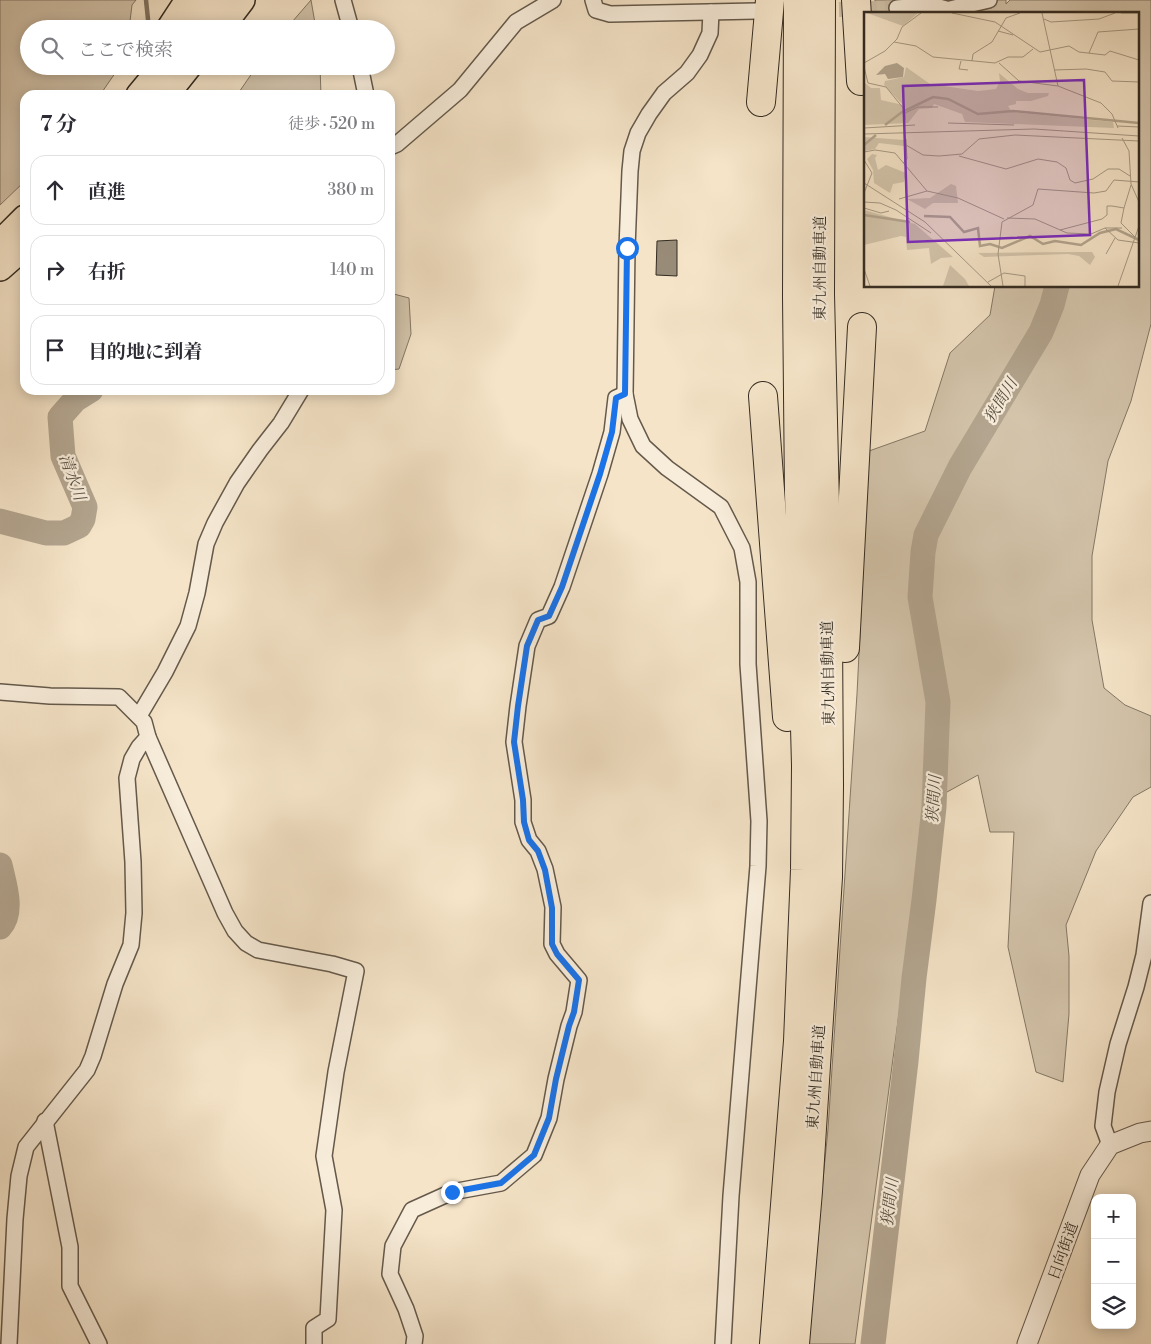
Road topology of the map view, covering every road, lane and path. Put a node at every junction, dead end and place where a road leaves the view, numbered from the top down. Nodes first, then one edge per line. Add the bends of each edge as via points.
1 (188, 0) edge
2 (216, 0) edge
3 (242, 0) edge
4 (343, 0) edge
5 (553, 0) edge
6 (593, 0) edge
7 (798, 0) edge
8 (821, 0) edge
9 (856, 0) edge
10 (983, 1) edge
11 (763, 5) edge
12 (897, 8) tunnel mouth
13 (711, 12) junction
14 (952, 12) edge
15 (175, 20) edge
16 (200, 20) edge
17 (227, 20) edge
18 (349, 20) edge
19 (145, 75) edge
20 (150, 75) edge
21 (183, 75) edge
22 (362, 75) edge
23 (861, 81) dead end
24 (127, 90) edge
25 (142, 90) edge
26 (170, 90) edge
27 (365, 90) edge
28 (761, 102) dead end
29 (395, 145) edge
30 (17, 231) edge
31 (0, 268) edge
32 (862, 327) dead end
33 (625, 394) junction
34 (298, 395) edge
35 (763, 396) dead end
36 (0, 692) edge
37 (139, 716) junction
38 (148, 738) junction
39 (828, 877) junction
40 (1151, 903) edge
41 (793, 1114) junction
42 (45, 1122) junction
43 (1151, 1131) edge
44 (1110, 1145) junction
45 (9, 1344) edge
46 (99, 1344) edge
47 (314, 1344) edge
48 (414, 1344) edge
49 (724, 1344) edge
50 (774, 1344) edge
51 (795, 1344) edge
52 (1027, 1344) edge

1 - 15 highway
2 - 16 highway
3 - 17 highway
4 - 18 street
5 - 29 street via 516,22 460,90
6 - 13 street via 596,10 610,14
7 - 41 highway, 東九州自動車道 via 799,483 806,785 802,959
8 - 39 highway, 東九州自動車道 via 820,294 828,632
9 - 23 highway
10 - 14 street
11 - 13 street
11 - 28 highway
12 - 14 street via 941,6
13 - 33 street via 710,33 700,55 648,114 632,151
19 - 24 highway
20 - 25 highway
21 - 26 highway
22 - 27 street
30 - 31 highway
32 - 39 highway via 838,761
33 - 48 street via 616,398 612,432 562,587 549,616 538,620 527,646 514,742 524,822 529,840 538,851 545,870 552,908 552,944 579,980 574,1012 549,1118 534,1155 501,1183 452,1192 412,1210 393,1246 390,1274 406,1309 415,1336
33 - 49 street via 630,418 643,446 667,468 721,507 742,548 748,582 748,664 758,866 731,1196
34 - 37 street via 237,483 215,522 206,544 198,593 188,626
35 - 41 highway via 786,701 793,851
36 - 37 street via 119,697
37 - 38 street
38 - 42 street via 132,758 127,778 134,862 132,945 115,984 87,1070
38 - 47 street via 235,931 258,950 356,971 324,1156 334,1210 328,1319 314,1328
39 - 51 highway, 東九州自動車道
40 - 44 street via 1144,955 1107,1092 1103,1126
41 - 50 highway, 東九州自動車道
42 - 45 street via 26,1147 20,1176
42 - 46 street via 70,1247 70,1286
43 - 44 street
44 - 52 street, 日向街道 via 1090,1175

